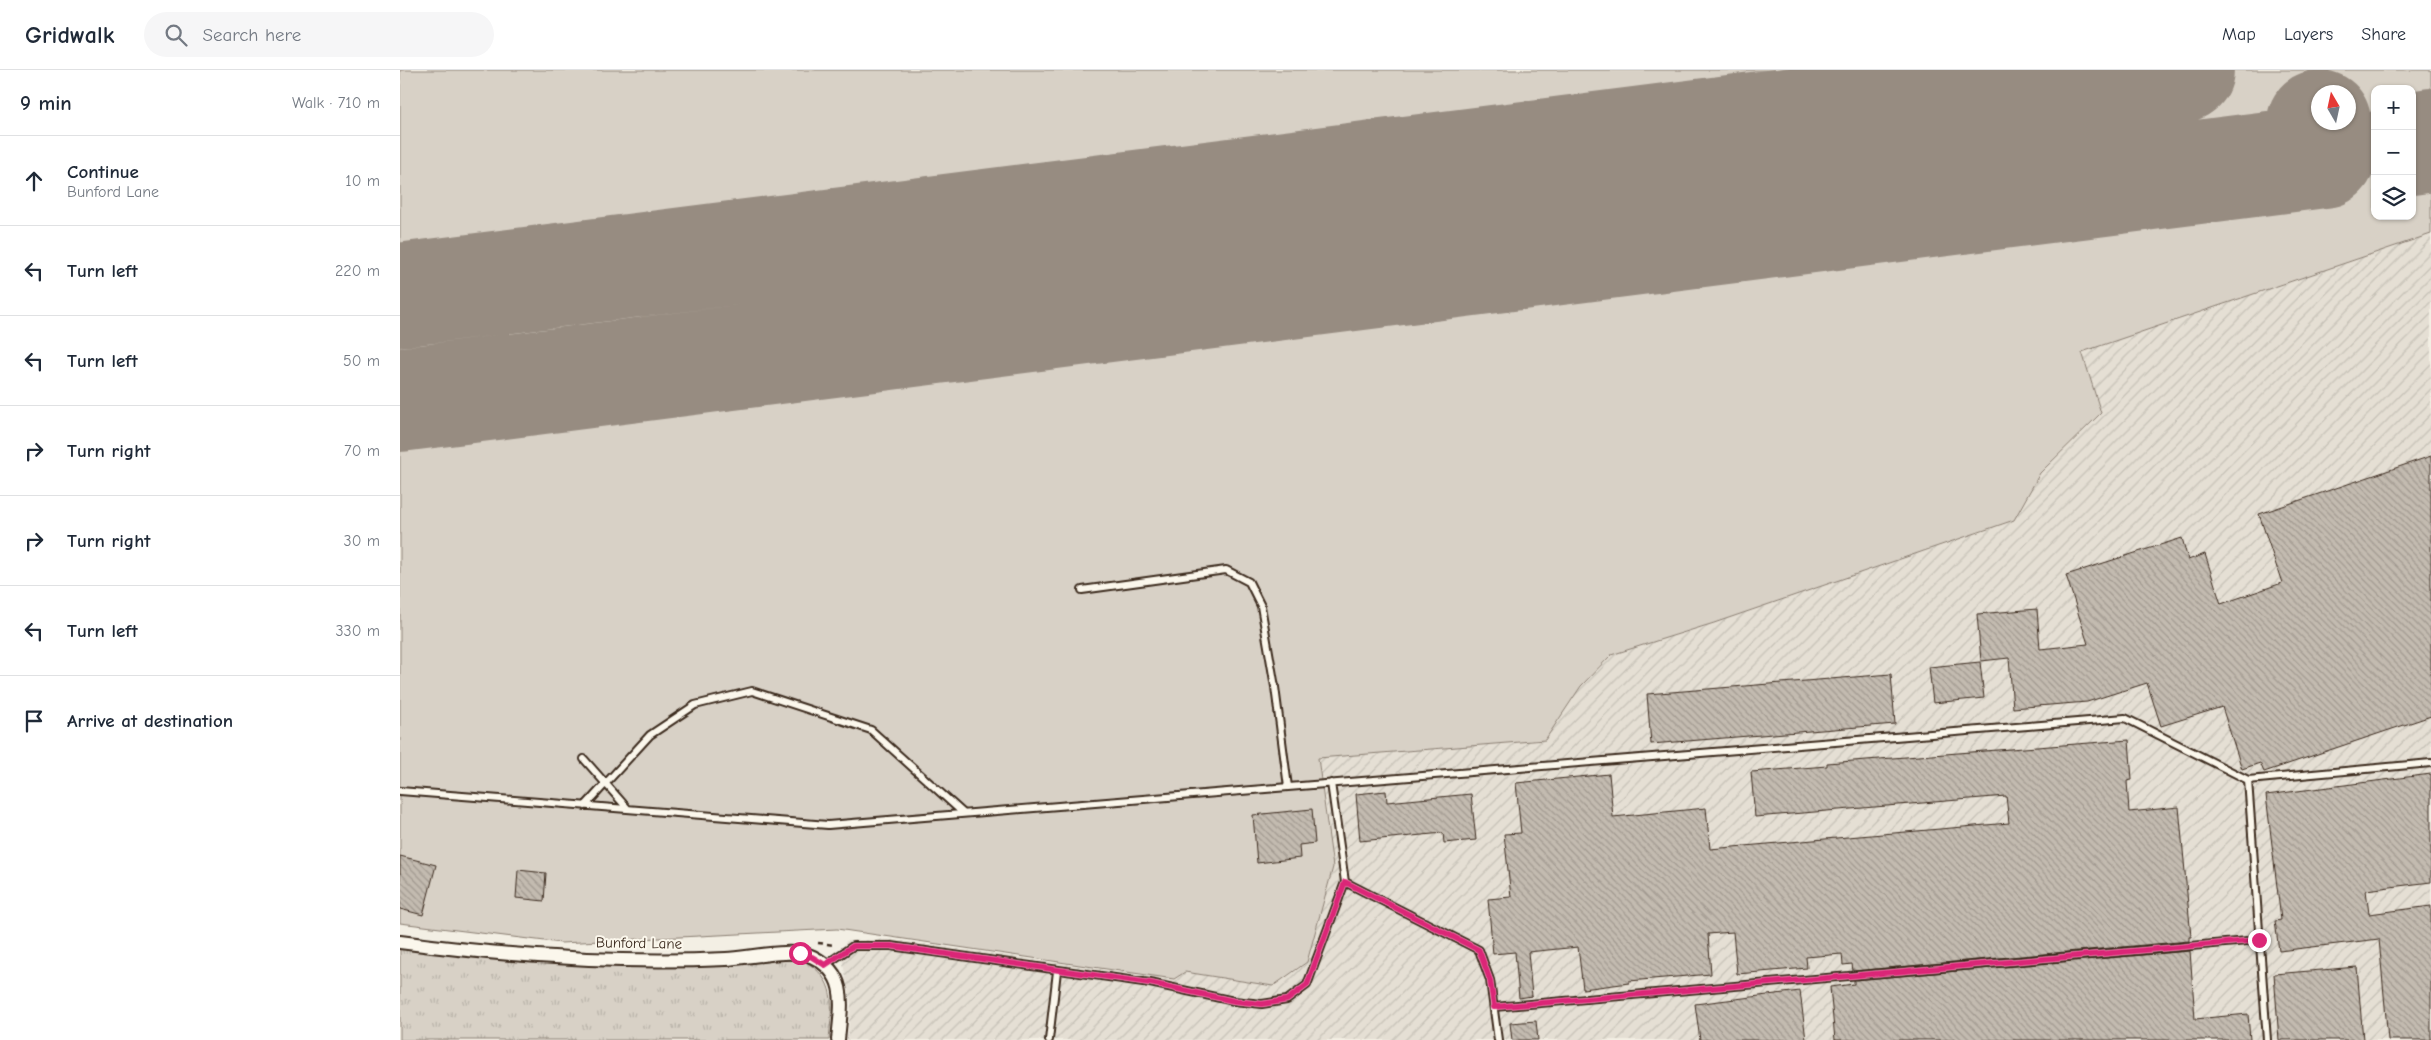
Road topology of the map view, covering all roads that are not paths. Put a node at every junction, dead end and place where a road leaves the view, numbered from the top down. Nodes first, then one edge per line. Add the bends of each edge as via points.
1 (1082, 590) dead end
2 (584, 759) dead end
3 (2431, 763) edge
4 (2248, 780) junction
5 (1331, 783) junction
6 (606, 784) junction
7 (1288, 787) junction
8 (400, 791) edge
9 (585, 806) junction
10 (628, 809) junction
11 (963, 813) junction
12 (1345, 882) junction
13 (2259, 940) junction
14 (400, 942) edge
15 (825, 965) junction
16 (1058, 970) junction
17 (1494, 1007) junction
18 (838, 1040) edge
19 (1049, 1040) edge
20 (1498, 1040) edge
21 (2267, 1040) edge

1 - 7 lane via 1226,570 1249,582 1260,606
2 - 6 lane
3 - 4 lane
4 - 5 lane via 2125,718
4 - 13 lane
5 - 7 lane
5 - 12 lane
6 - 9 lane
6 - 10 lane
6 - 11 lane via 650,735 695,705 752,691 871,730
7 - 11 lane
8 - 9 lane
9 - 10 lane
10 - 11 lane via 828,825
12 - 16 lane via 1307,985 1287,1000 1262,1004 1234,1001 1150,983
12 - 17 lane via 1479,950 1490,980
13 - 17 lane
13 - 21 lane
14 - 15 street, Bunford Lane via 597,958 726,959 800,953
15 - 16 lane via 853,946 891,946
15 - 18 street, Bunford Lane via 837,978 841,994
16 - 19 lane
17 - 20 lane

